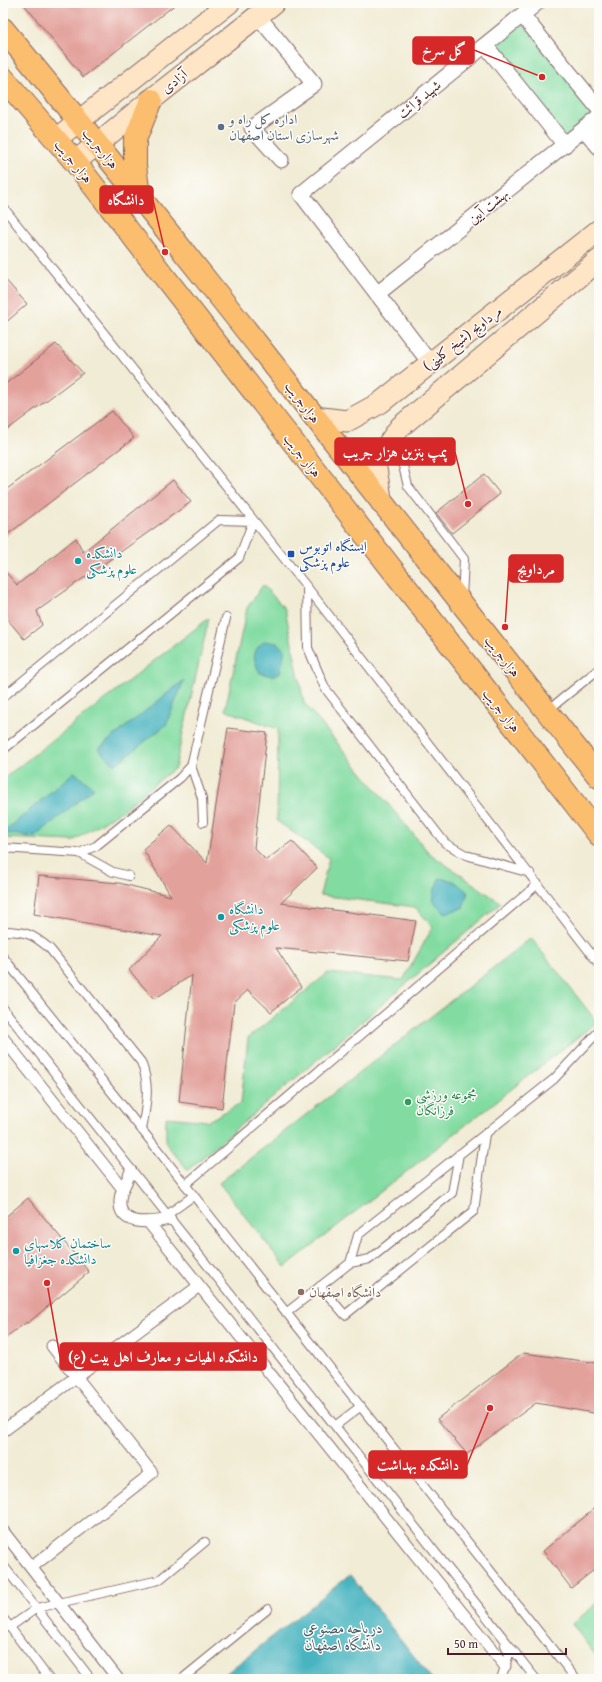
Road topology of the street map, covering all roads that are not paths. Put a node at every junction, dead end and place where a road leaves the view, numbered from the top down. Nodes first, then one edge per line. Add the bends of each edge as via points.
1 (229, 3) edge
2 (537, 3) edge
3 (266, 9) edge
4 (522, 15) junction
5 (3, 29) edge
6 (485, 45) junction
7 (3, 78) edge
8 (150, 100) junction
9 (599, 110) edge
10 (599, 117) edge
11 (78, 120) junction
12 (584, 129) junction
13 (56, 139) junction
14 (97, 143) junction
15 (566, 144) junction
16 (599, 147) edge
17 (281, 160) dead end
18 (75, 162) junction
19 (139, 195) junction
20 (3, 207) edge
21 (599, 230) edge
22 (599, 260) edge
23 (557, 263) junction
24 (571, 282) junction
25 (377, 294) junction
26 (430, 363) junction
27 (314, 417) junction
28 (395, 434) junction
29 (382, 504) junction
30 (253, 521) junction
31 (307, 587) junction
32 (462, 605) junction
33 (226, 618) dead end
34 (599, 669) edge
35 (3, 697) edge
36 (547, 712) junction
37 (3, 750) edge
38 (191, 766) junction
39 (599, 778) edge
40 (203, 822) dead end
41 (599, 835) edge
42 (3, 848) edge
43 (79, 853) junction
44 (530, 873) junction
45 (129, 876) dead end
46 (538, 884) junction
47 (3, 931) edge
48 (3, 958) edge
49 (599, 964) edge
50 (3, 1008) edge
51 (599, 1031) edge
52 (3, 1038) edge
53 (142, 1130) junction
54 (485, 1134) junction
55 (459, 1154) junction
56 (131, 1171) junction
57 (185, 1185) junction
58 (123, 1189) junction
59 (193, 1196) junction
60 (168, 1217) junction
61 (149, 1223) junction
62 (350, 1263) junction
63 (199, 1286) junction
64 (320, 1286) junction
65 (286, 1313) junction
66 (52, 1346) dead end
67 (76, 1377) junction
68 (361, 1406) junction
69 (334, 1426) junction
70 (3, 1431) edge
71 (3, 1530) edge
72 (206, 1542) dead end
73 (3, 1564) edge
74 (32, 1567) junction
75 (58, 1602) junction
76 (37, 1608) junction
77 (268, 1609) dead end
78 (3, 1618) edge
79 (10, 1627) junction
80 (500, 1633) junction
81 (505, 1666) junction
82 (49, 1679) edge
83 (91, 1679) edge
84 (118, 1679) edge
85 (182, 1679) edge
86 (501, 1679) edge
87 (536, 1679) edge
88 (576, 1679) edge

1 - 11 main road, آزادی
2 - 4 street, شهید قرائت
3 - 8 main road, آزادی
3 - 17 street via 314,84 252,128
4 - 6 street, شهید قرائت
4 - 9 street
5 - 11 main road, هزارجریب
6 - 15 street
6 - 25 street, شهید قرائت via 301,194
7 - 13 main road, هزار جریب
8 - 14 main road, آزادی
8 - 19 main road via 135,140
10 - 12 street, بهشت آیین
11 - 13 main road, آزادی
11 - 14 main road, هزارجریب
12 - 15 street, بهشت آیین
12 - 16 street
13 - 18 main road, هزار جریب
14 - 18 main road, آزادی
14 - 19 main road, هزارجریب
15 - 25 street, بهشت آیین
18 - 41 main road, هزار جریب
19 - 27 main road, هزارجریب
20 - 30 lane
21 - 23 main road, مرداویج (شیخ کلینی)
22 - 24 main road, مرداویج (شیخ کلینی)
23 - 24 main road
23 - 26 main road, مرداویج (شیخ کلینی)
24 - 28 main road, مرداویج (شیخ کلینی) via 400,427
25 - 26 street
26 - 27 main road, مرداویج (شیخ کلینی) via 380,404 347,421
27 - 29 main road, هزارجریب
28 - 29 main road, مرداویج (شیخ کلینی) via 375,463
28 - 32 lane via 408,486 464,559
29 - 32 main road, هزارجریب
30 - 31 lane
30 - 35 lane via 219,520
30 - 37 lane via 239,558
31 - 44 lane
31 - 44 lane via 308,648 325,688 445,843 466,855
32 - 36 main road, هزارجریب
33 - 38 lane
34 - 36 lane
36 - 39 main road, هزارجریب
38 - 40 lane via 202,798
38 - 43 lane via 180,778 96,846
42 - 43 lane
43 - 45 lane via 113,872
44 - 46 lane
46 - 49 lane
46 - 57 lane
47 - 53 lane via 23,931 38,938 50,949 141,1062 147,1077
48 - 53 lane
50 - 56 lane
51 - 54 lane via 554,1079
52 - 58 street
53 - 57 lane
54 - 55 lane
54 - 64 lane via 474,1211 345,1315
55 - 62 lane via 358,1235
55 - 62 lane via 452,1193 370,1259
56 - 58 street
56 - 60 lane
57 - 59 lane
58 - 61 street via 120,1205 123,1214 131,1221
59 - 60 lane
59 - 65 lane
60 - 61 street
60 - 69 lane
61 - 63 street
62 - 64 lane
63 - 67 street
63 - 81 street
64 - 65 lane
65 - 68 lane
66 - 67 street
67 - 70 street
67 - 74 street via 152,1473
68 - 69 lane
68 - 88 lane
69 - 80 lane
71 - 74 street
72 - 75 lane via 159,1580
73 - 76 lane
74 - 75 street
75 - 76 lane
75 - 84 street
76 - 79 lane
76 - 83 lane
77 - 85 lane
78 - 79 lane
79 - 82 lane
80 - 81 lane via 509,1654
80 - 87 lane
81 - 86 lane

